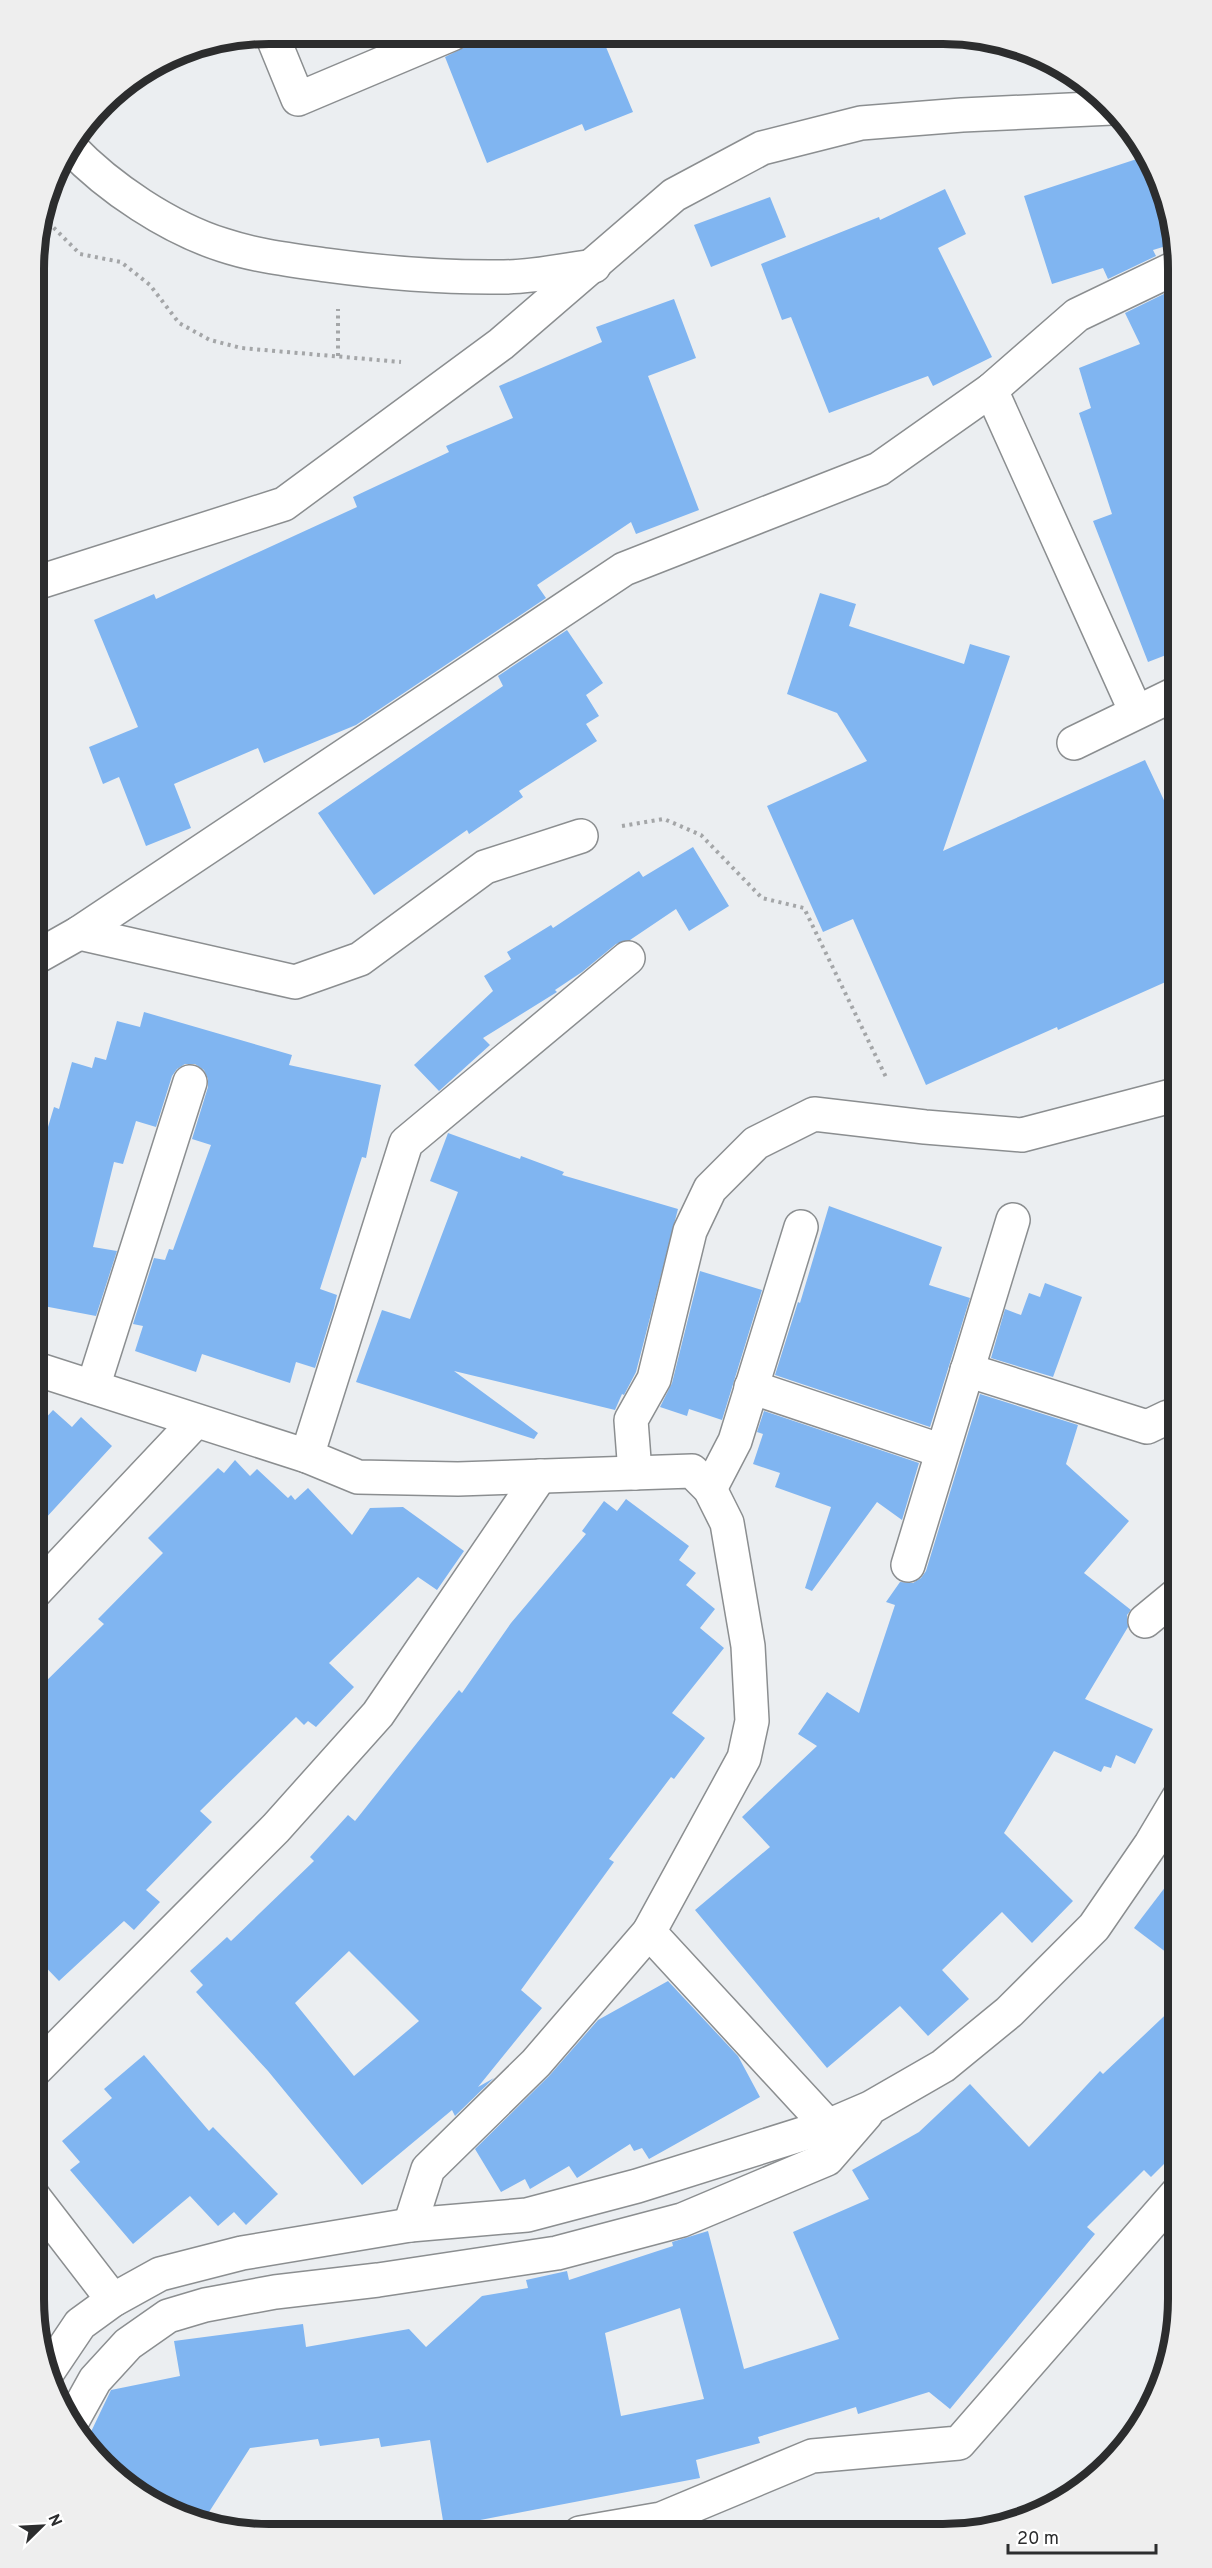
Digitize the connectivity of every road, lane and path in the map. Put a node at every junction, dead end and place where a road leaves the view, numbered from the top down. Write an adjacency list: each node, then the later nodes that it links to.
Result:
1 (276, 44): 2 (street)
2 (428, 44)
3 (1102, 108): 6 (street)
4 (76, 153): 6 (street)
5 (48, 222): 8 (path)
6 (594, 266): 10 (street)
7 (1168, 271): 9 (street)
8 (406, 363)
9 (991, 390): 12 (street); 15 (street)
10 (44, 580)
11 (1168, 697): 12 (street)
12 (1136, 712): 13 (street)
13 (1074, 743)
14 (581, 836): 15 (street); 19 (path)
15 (79, 933): 16 (street)
16 (44, 953)
17 (628, 958): 30 (street)
18 (190, 1082): 25 (street)
19 (876, 1082)
20 (1168, 1097): 31 (street)
21 (1013, 1220): 23 (street)
22 (801, 1227): 26 (street)
23 (967, 1370): 27 (street); 29 (street)
24 (44, 1371): 25 (street)
25 (93, 1387): 28 (street)
26 (751, 1387): 29 (street); 33 (street)
27 (1168, 1417)
28 (196, 1421): 30 (street); 35 (street)
29 (942, 1451): 34 (street)
30 (307, 1456): 32 (street)
31 (635, 1473): 32 (street); 33 (street)
32 (540, 1476): 40 (street)
33 (710, 1489): 39 (street)
34 (908, 1565)
35 (44, 1582)
36 (1168, 1602): 37 (street)
37 (1145, 1621)
38 (1168, 1815): 41 (street)
39 (649, 1932): 42 (street); 45 (street)
40 (44, 2061)
41 (870, 2108): 42 (street); 48 (street)
42 (828, 2126): 45 (street)
43 (1168, 2204): 49 (street)
44 (44, 2210): 46 (street)
45 (410, 2225): 46 (street)
46 (113, 2300): 47 (street)
47 (53, 2364)
48 (76, 2415)
49 (665, 2524)

